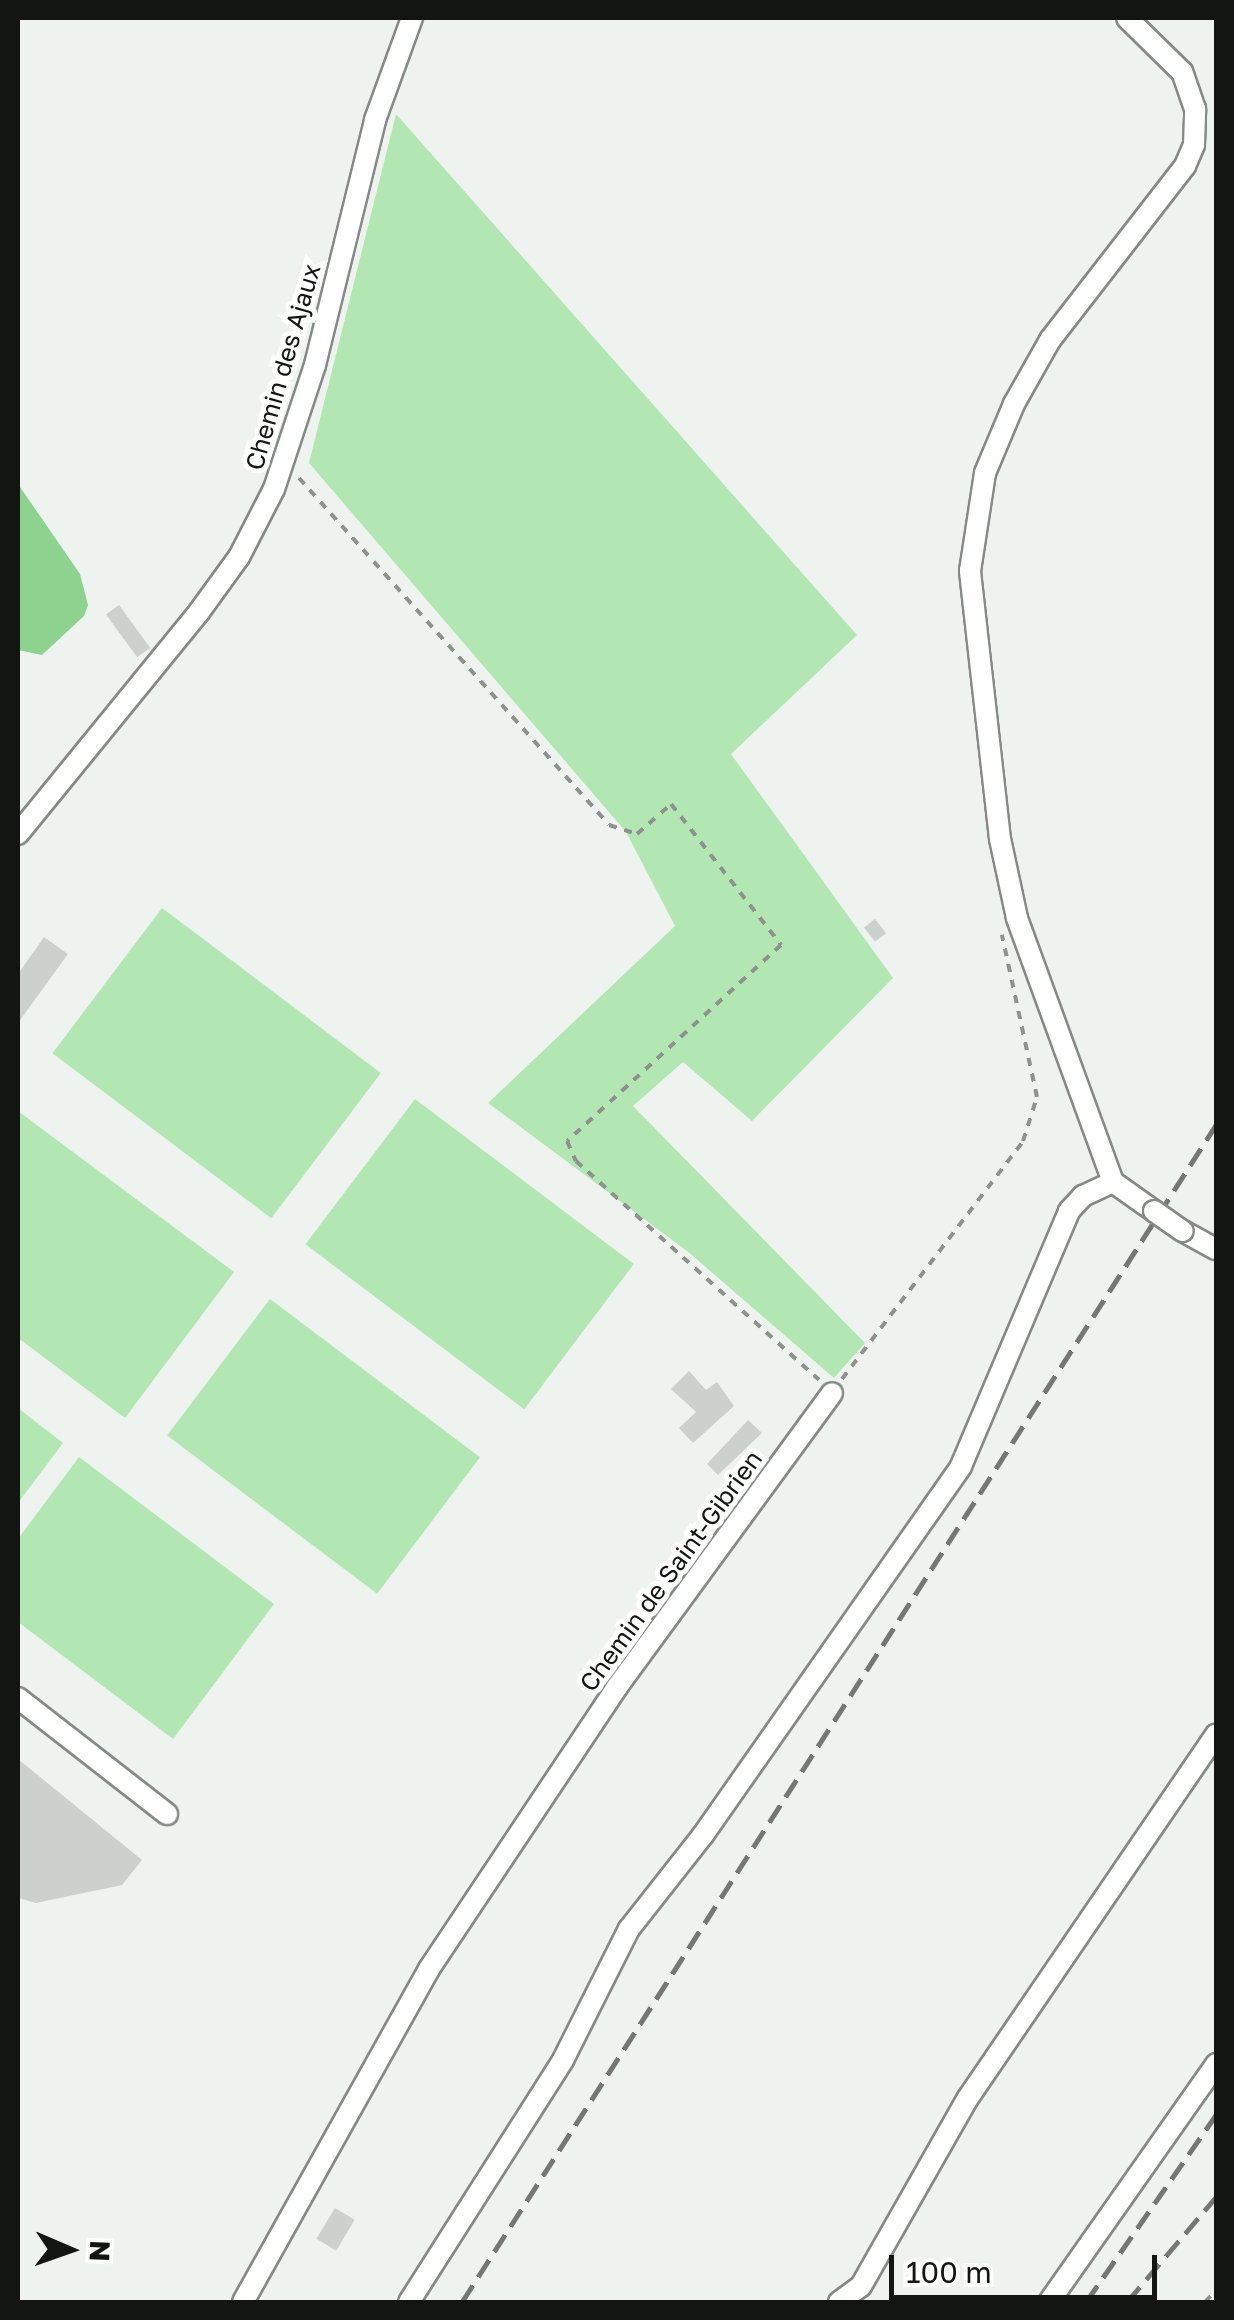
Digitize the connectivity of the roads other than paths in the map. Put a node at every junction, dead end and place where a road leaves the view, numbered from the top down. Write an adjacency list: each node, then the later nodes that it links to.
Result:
1 (412, 18): 3 (street, Chemin des Ajaux)
2 (1126, 18): 4 (street)
3 (18, 834)
4 (1112, 1182): 5 (street, bridge); 12 (street)
5 (1216, 1250)
6 (832, 1392): 11 (street, Chemin de Saint-Gibrien)
7 (18, 1698): 9 (street)
8 (1216, 1735): 13 (street)
9 (167, 1814)
10 (1216, 2064): 14 (street)
11 (243, 2302)
12 (409, 2302)
13 (839, 2302)
14 (1049, 2302)

